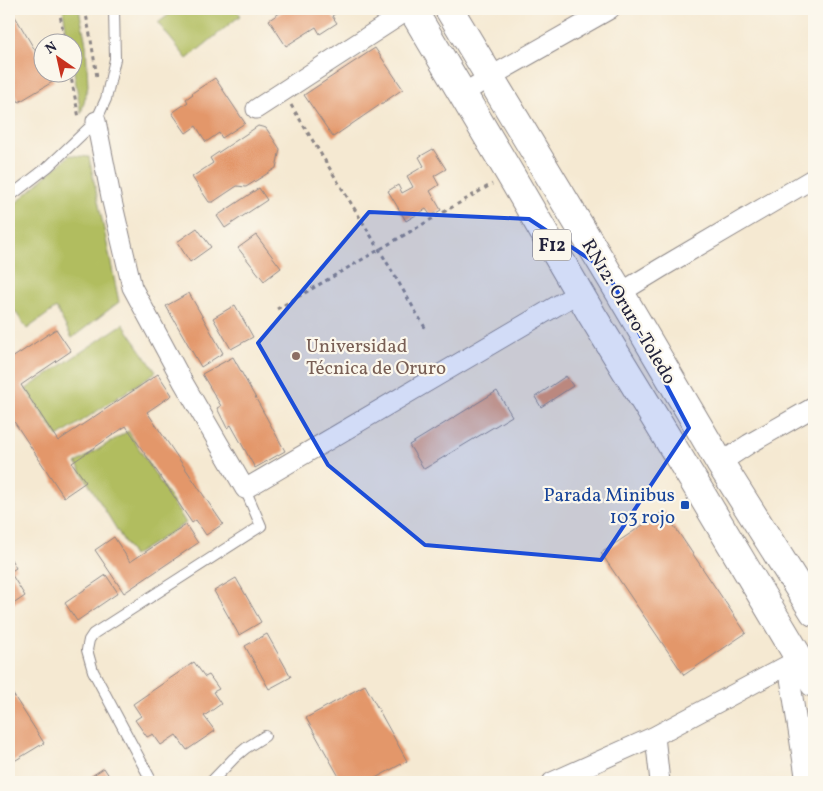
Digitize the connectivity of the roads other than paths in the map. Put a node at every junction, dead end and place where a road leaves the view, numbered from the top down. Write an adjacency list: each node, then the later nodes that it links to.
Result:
1 (114, 9): 8 (lane)
2 (410, 9): 6 (highway, RN12: Oruro-Toledo / F12); 7 (street)
3 (449, 9): 5 (highway, RN12: Oruro-Toledo / F12)
4 (610, 9): 5 (street)
5 (490, 76): 6 (street); 12 (highway, RN12: Oruro-Toledo / F12)
6 (462, 94): 11 (highway, RN12: Oruro-Toledo / F12)
7 (256, 109)
8 (90, 118): 10 (lane); 15 (street)
9 (814, 178): 12 (street)
10 (9, 197)
11 (580, 292): 15 (street); 17 (highway, RN12: Oruro-Toledo / F12)
12 (620, 293): 14 (highway, RN12: Oruro-Toledo / F12)
13 (814, 407): 14 (street)
14 (720, 463): 16 (highway, RN12: Oruro-Toledo / F12)
15 (244, 488): 21 (lane)
16 (814, 612)
17 (792, 660): 18 (highway, F12); 20 (street); 25 (street)
18 (814, 683)
19 (265, 736): 22 (lane)
20 (655, 736): 23 (street); 24 (street)
21 (152, 782)
22 (211, 782)
23 (552, 782)
24 (660, 782)
25 (806, 782)

